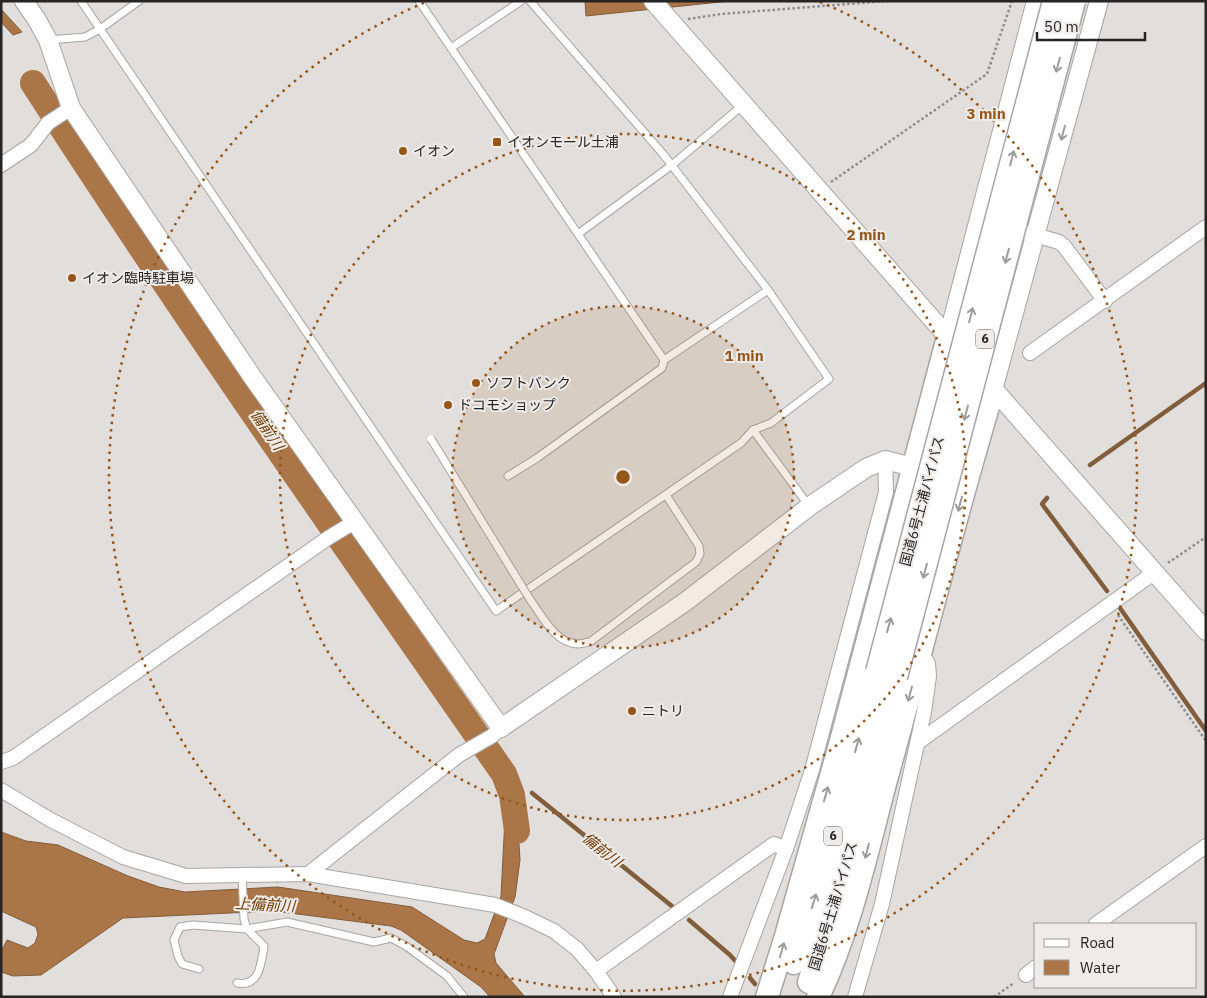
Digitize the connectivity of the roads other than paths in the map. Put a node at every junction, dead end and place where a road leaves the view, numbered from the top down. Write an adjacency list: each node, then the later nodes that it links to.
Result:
1 (24, 1): 13 (street)
2 (81, 1): 12 (lane)
3 (139, 1): 12 (lane)
4 (419, 1): 14 (lane)
5 (521, 1): 14 (lane)
6 (530, 1): 18 (lane)
7 (653, 1): 15 (street)
8 (1036, 1): 19 (street)
9 (1054, 1): 41 (highway, 国道6号土浦バイパス / 6, one-way to 9, bridge)
10 (1074, 1): 41 (highway, 国道6号土浦バイパス / 6, one-way to 41, bridge)
11 (1099, 1): 22 (street, one-way to 22)
12 (100, 29): 13 (lane); 35 (lane)
13 (48, 40): 16 (street)
14 (451, 48): 21 (lane)
15 (744, 104): 18 (lane); 25 (street)
16 (66, 111): 17 (street); 37 (street)
17 (1, 165)
18 (672, 165): 21 (lane); 23 (lane)
19 (979, 219): 22 (street); 25 (street)
20 (1206, 227): 24 (street)
21 (578, 234): 27 (lane)
22 (1035, 235): 24 (street); 28 (street)
23 (768, 290): 27 (lane); 29 (lane)
24 (1104, 300): 26 (street)
25 (948, 336): 28 (street); 32 (highway)
26 (1030, 353)
27 (664, 360): 34 (lane)
28 (993, 390): 33 (highway); 38 (street)
29 (753, 430): 35 (lane); 36 (lane)
30 (431, 439): 35 (lane, bridge)
31 (885, 460): 32 (street); 36 (street); 47 (street)
32 (913, 466): 33 (street); 58 (highway, one-way to 32)
33 (970, 466): 40 (highway, one-way to 40)
34 (508, 476)
35 (666, 495)
36 (810, 506): 42 (street)
37 (350, 525): 42 (street); 44 (street)
38 (1155, 572): 39 (street); 43 (street)
39 (1206, 631)
40 (921, 653): 43 (street); 61 (highway, one-way to 61)
41 (887, 675): 59 (highway, 国道6号土浦バイパス / 6, one-way to 41); 60 (highway, 国道6号土浦バイパス / 6)
42 (496, 732): 48 (street)
43 (917, 743): 62 (street)
44 (1, 762)
45 (1, 790): 49 (street)
46 (1206, 846): 50 (street)
47 (786, 849): 53 (street); 57 (street)
48 (308, 874): 49 (street); 53 (street)
49 (243, 880): 51 (lane)
50 (1097, 923)
51 (247, 929): 52 (lane); 54 (lane); 55 (lane)
52 (199, 969)
53 (596, 971): 56 (street)
54 (236, 983)
55 (464, 997)
56 (614, 997)
57 (730, 997)
58 (767, 997)
59 (780, 997)
60 (803, 997)
61 (818, 997)
62 (856, 997)

